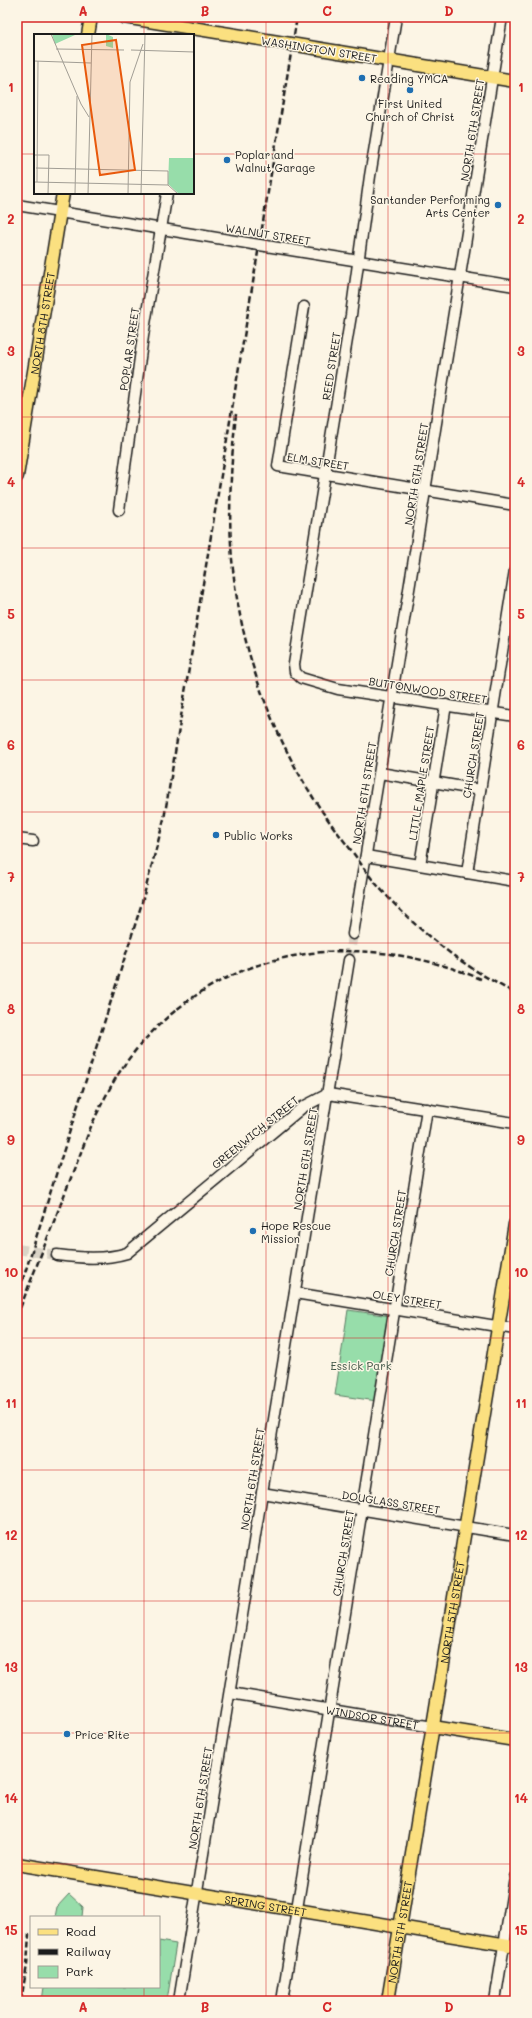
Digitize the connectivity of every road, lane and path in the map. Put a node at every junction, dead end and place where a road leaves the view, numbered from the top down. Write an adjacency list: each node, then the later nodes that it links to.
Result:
1 (91, 17): 6 (main road)
2 (124, 17): 5 (main road, WASHINGTON STREET)
3 (396, 17): 7 (street, REED STREET)
4 (502, 17): 8 (street, NORTH 6TH STREET)
5 (193, 32): 7 (main road, WASHINGTON STREET, bridge)
6 (88, 34)
7 (389, 60): 8 (main road, WASHINGTON STREET); 15 (street, REED STREET)
8 (493, 77): 9 (main road, WASHINGTON STREET); 16 (street, NORTH 6TH STREET)
9 (515, 81)
10 (63, 194): 13 (main road, NORTH 8TH STREET)
11 (167, 194): 14 (street, POPLAR STREET)
12 (17, 205): 13 (street, WALNUT STREET)
13 (60, 212): 14 (street, WALNUT STREET); 19 (main road, NORTH 8TH STREET)
14 (160, 228): 15 (street, WALNUT STREET, bridge); 24 (street, POPLAR STREET)
15 (359, 261): 16 (street, WALNUT STREET); 20 (street, REED STREET)
16 (460, 277): 17 (street, WALNUT STREET); 22 (street, NORTH 6TH STREET)
17 (515, 286)
18 (304, 306): 20 (street, ELM STREET)
19 (22, 414): 21 (main road, NORTH 8TH STREET)
20 (326, 474): 22 (street, ELM STREET); 26 (street, REED STREET)
21 (17, 476)
22 (426, 490): 23 (street, ELM STREET); 27 (street, NORTH 6TH STREET)
23 (515, 505)
24 (119, 510)
25 (515, 570): 29 (street, CHURCH STREET)
26 (338, 689): 27 (street, BUTTONWOOD STREET)
27 (392, 696): 28 (street, BUTTONWOOD STREET); 31 (street, NORTH 6TH STREET)
28 (446, 705): 29 (street, BUTTONWOOD STREET); 32 (street, LITTLE MAPLE STREET)
29 (492, 712): 30 (street, BUTTONWOOD STREET); 33 (street, CHURCH STREET)
30 (515, 716)
31 (380, 773): 32 (street); 36 (street, NORTH 6TH STREET)
32 (434, 782): 33 (street); 37 (street, LITTLE MAPLE STREET)
33 (480, 790): 38 (street, CHURCH STREET)
34 (17, 838): 35 (street)
35 (33, 841)
36 (366, 856): 37 (street); 40 (street, NORTH 6TH STREET)
37 (420, 865): 38 (street)
38 (467, 873): 39 (street)
39 (515, 881)
40 (353, 934)
41 (349, 960): 42 (street, NORTH 6TH STREET)
42 (328, 1094): 43 (street); 46 (street, GREENWICH STREET); 47 (street, NORTH 6TH STREET)
43 (427, 1109): 44 (street); 48 (street, CHURCH STREET)
44 (515, 1123)
45 (515, 1224): 49 (main road, NORTH 5TH STREET)
46 (57, 1255)
47 (295, 1292): 48 (street, OLEY STREET); 51 (street, NORTH 6TH STREET)
48 (395, 1309): 49 (street, OLEY STREET); 52 (street, CHURCH STREET)
49 (499, 1326): 50 (street, OLEY STREET); 53 (main road, NORTH 5TH STREET)
50 (515, 1329)
51 (262, 1493): 52 (street, DOUGLASS STREET); 55 (street, NORTH 6TH STREET)
52 (362, 1509): 53 (street, DOUGLASS STREET); 56 (street, CHURCH STREET)
53 (466, 1527): 54 (street, DOUGLASS STREET); 57 (main road, NORTH 5TH STREET)
54 (515, 1535)
55 (230, 1693): 56 (street, WINDSOR STREET); 61 (street, NORTH 6TH STREET)
56 (330, 1710): 57 (street, WINDSOR STREET); 62 (street, CHURCH STREET)
57 (433, 1727): 58 (main road, WINDSOR STREET); 63 (main road, NORTH 5TH STREET)
58 (515, 1740)
59 (17, 1864): 61 (main road, SPRING STREET)
60 (515, 1877): 64 (street)
61 (196, 1893): 62 (main road, SPRING STREET); 65 (street, NORTH 6TH STREET)
62 (297, 1910): 63 (main road, SPRING STREET); 66 (street, CHURCH STREET)
63 (400, 1927): 64 (main road, SPRING STREET); 67 (main road, NORTH 5TH STREET)
64 (509, 1945): 68 (street)
65 (179, 2001)
66 (282, 2001)
67 (388, 2001)
68 (495, 2001)

